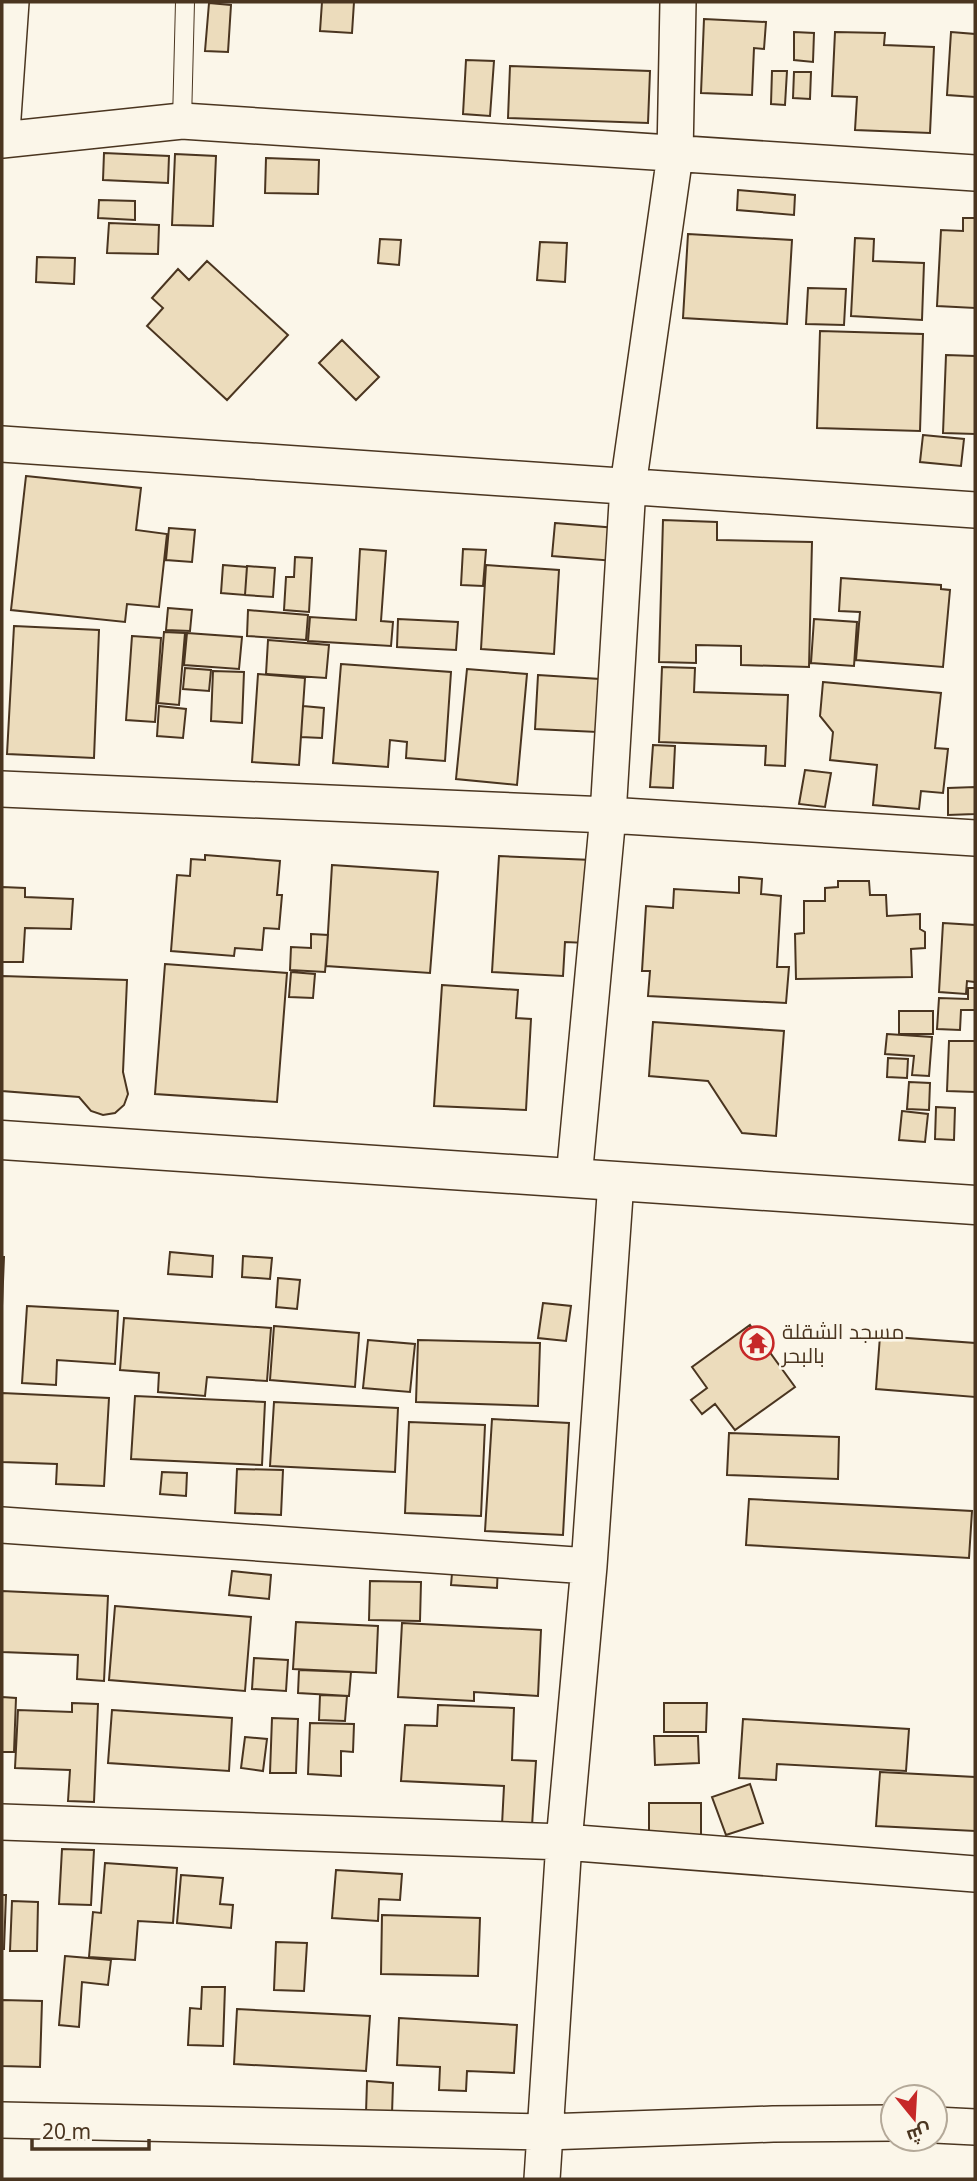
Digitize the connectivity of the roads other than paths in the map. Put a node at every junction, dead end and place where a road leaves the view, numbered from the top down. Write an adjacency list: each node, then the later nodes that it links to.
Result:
1 (11, 2): 5 (street)
2 (185, 2): 4 (lane)
3 (678, 2): 7 (street)
4 (182, 121): 6 (street); 7 (street)
5 (2, 132)
6 (2, 140)
7 (675, 155): 8 (street); 10 (street)
8 (975, 173)
9 (2, 444): 10 (street)
10 (628, 486): 11 (street); 13 (street)
11 (975, 510)
12 (2, 789): 13 (street)
13 (608, 815): 14 (street); 16 (street)
14 (975, 838)
15 (2, 1140): 16 (street)
16 (573, 1178): 17 (street)
17 (616, 1181): 18 (street); 20 (street)
18 (975, 1205)
19 (2, 1525): 20 (street)
20 (589, 1566): 22 (street)
21 (2, 1822): 22 (street)
22 (564, 1842): 23 (street); 28 (street)
23 (975, 1874)
24 (2, 2120): 28 (street)
25 (879, 2123): 28 (street)
26 (949, 2126): 27 (street)
27 (975, 2127)
28 (546, 2132): 29 (street)
29 (542, 2179)

